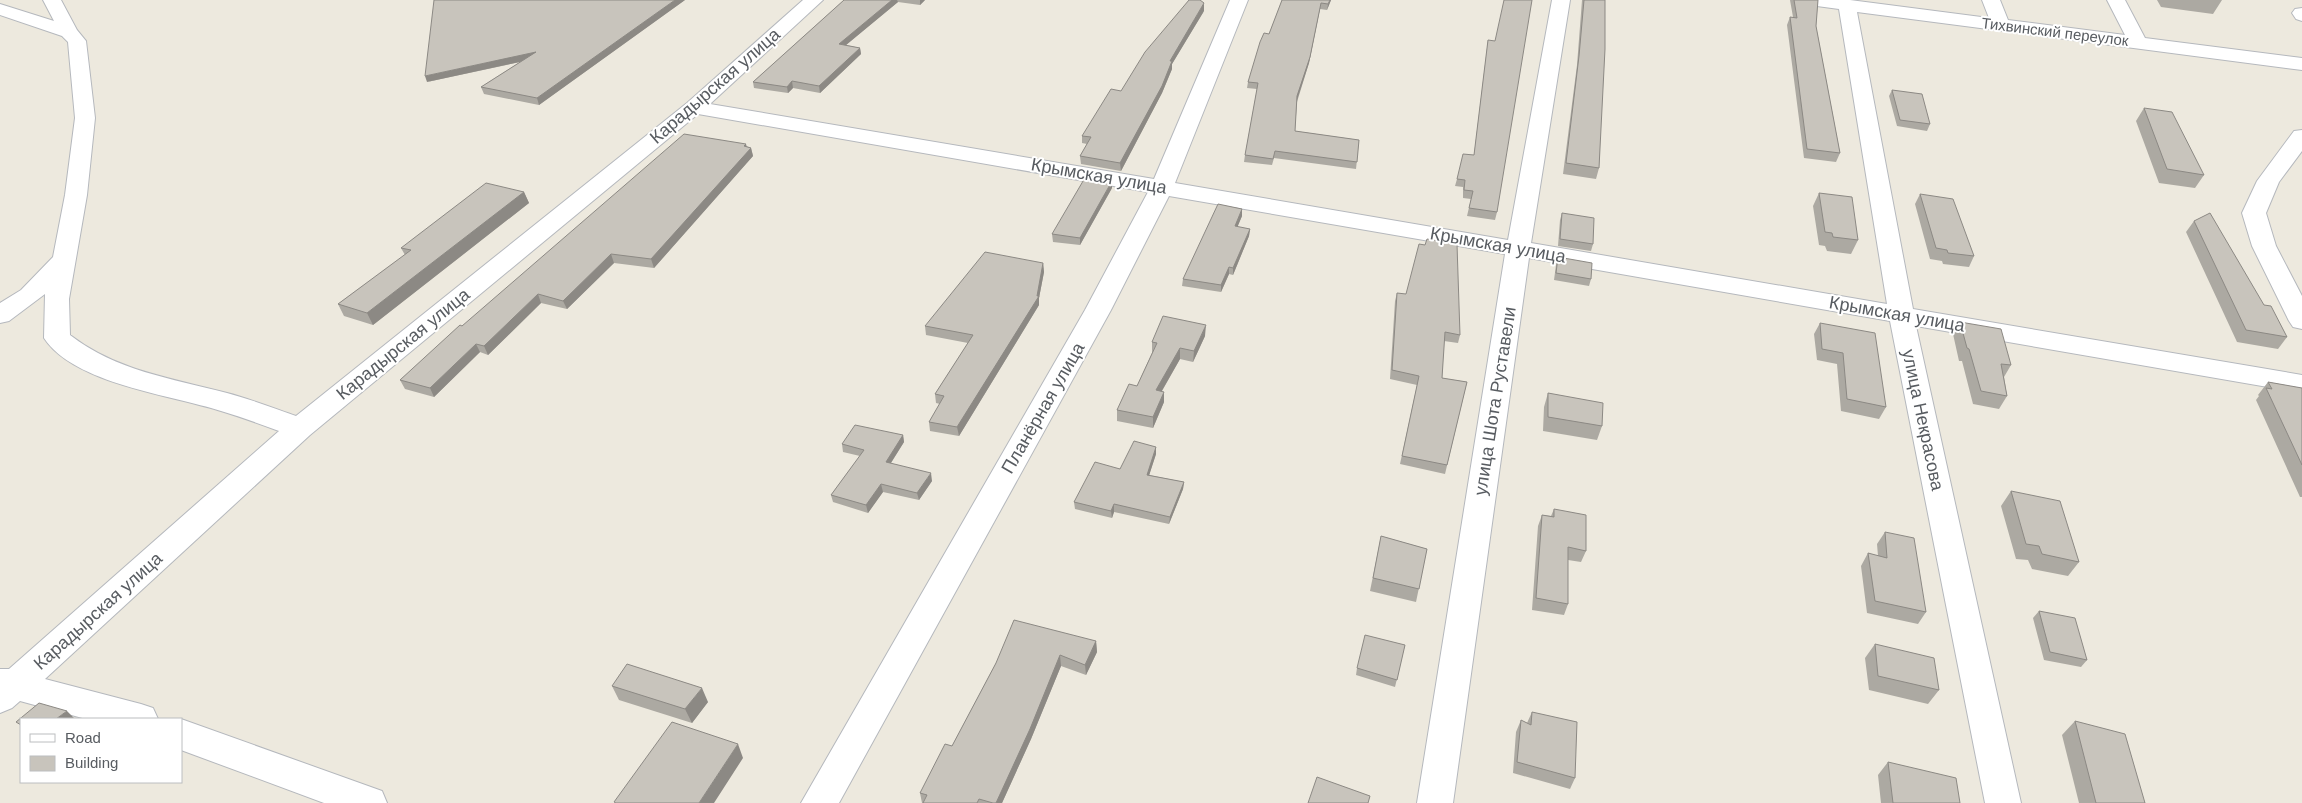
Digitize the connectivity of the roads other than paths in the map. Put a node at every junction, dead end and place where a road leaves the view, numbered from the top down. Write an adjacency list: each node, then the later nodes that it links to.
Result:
1 (52, 0): 11 (street)
2 (814, 0): 14 (street, Карадырская улица)
3 (1239, 0): 16 (street, Планёрная улица)
4 (1561, 0): 17 (street, улица Шота Руставели)
5 (1808, 0): 8 (street, Тихвинский переулок)
6 (1991, 0): 10 (street)
7 (2116, 0): 12 (street)
8 (1847, 5): 10 (street, Тихвинский переулок); 19 (street, улица Некрасова)
9 (0, 8): 11 (street)
10 (2001, 26): 12 (street, Тихвинский переулок)
11 (69, 32): 18 (street)
12 (2138, 43): 13 (street, Тихвинский переулок)
13 (2302, 64)
14 (694, 106): 16 (street, Крымская улица); 23 (street, Карадырская улица)
15 (2302, 136): 21 (street)
16 (1162, 187): 17 (street, Крымская улица); 28 (street, Планёрная улица)
17 (1518, 248): 19 (street, Крымская улица); 29 (street, улица Шота Руставели)
18 (65, 259): 20 (street); 23 (street)
19 (1901, 314): 22 (street, Крымская улица); 30 (street, улица Некрасова)
20 (0, 315)
21 (2302, 321)
22 (2302, 384)
23 (300, 428): 24 (street, Карадырская улица)
24 (5, 688): 25 (street)
25 (137, 718)
26 (182, 734): 27 (street)
27 (369, 803)
28 (819, 803)
29 (1435, 803)
30 (2003, 803)

